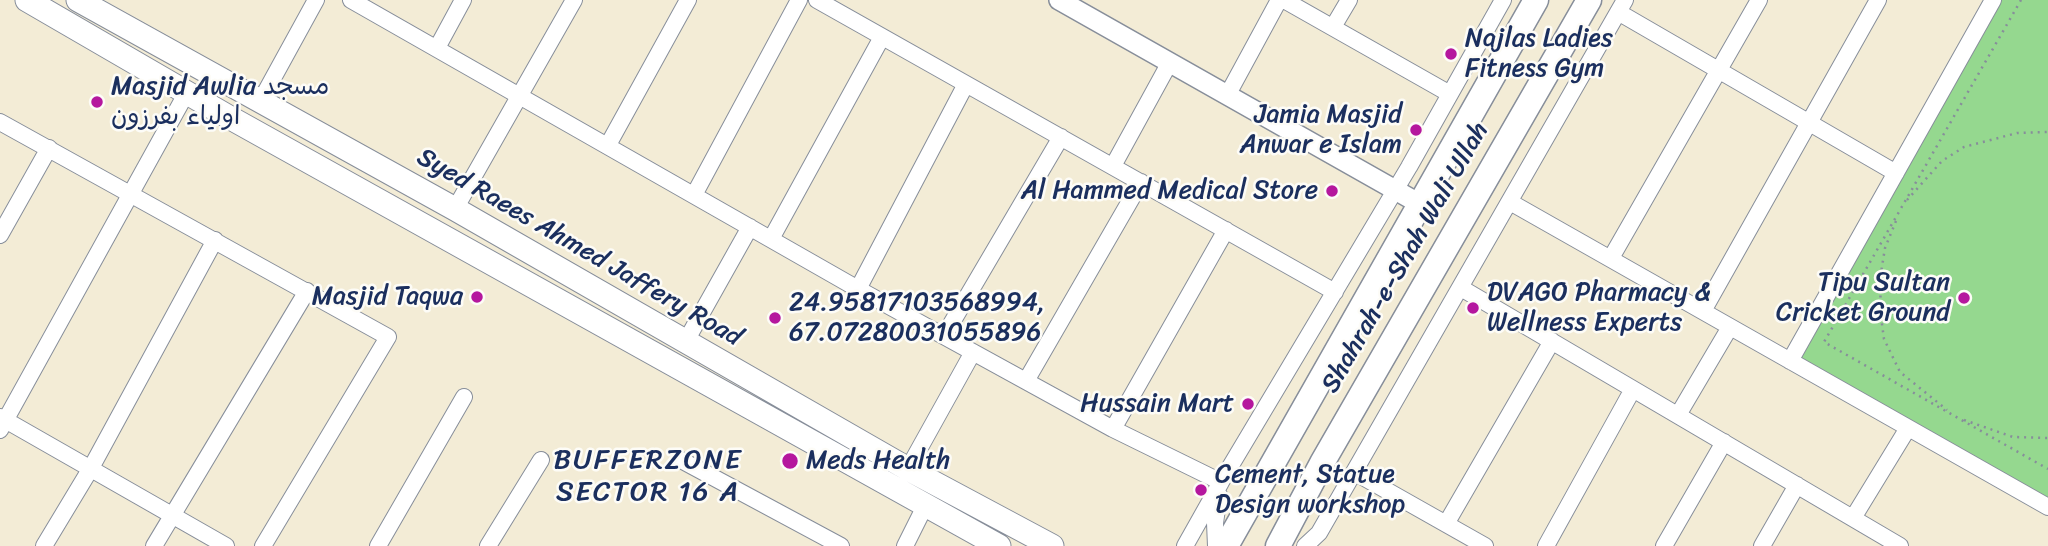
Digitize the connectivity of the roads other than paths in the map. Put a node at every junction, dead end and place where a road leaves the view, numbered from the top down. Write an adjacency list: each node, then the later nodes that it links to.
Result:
1 (27, 0): 33 (main road, Syed Raees Ahmed Jaffery Road)
2 (78, 0): 27 (main road, Syed Raees Ahmed Jaffery Road)
3 (316, 0): 34 (street)
4 (463, 0): 22 (street)
5 (574, 0): 32 (street)
6 (688, 0): 39 (street)
7 (799, 0): 46 (street)
8 (817, 0): 21 (street)
9 (1059, 0): 24 (street)
10 (1282, 0): 20 (street); 30 (street)
11 (1349, 0): 20 (street)
12 (1503, 0): 23 (street)
13 (1536, 0): 25 (main road, Shahrah-e-Shah Wali Ullah)
14 (1588, 0): 101 (main road, Shahrah-e-Shah Wali Ullah)
15 (1759, 0): 26 (street)
16 (1878, 0): 37 (street)
17 (1993, 0): 42 (street)
18 (355, 1): 22 (street)
19 (1622, 6): 26 (street); 47 (street)
20 (1333, 27): 31 (street)
21 (882, 37): 28 (street); 53 (street)
22 (437, 48): 32 (street)
23 (1472, 55): 25 (street); 31 (street)
24 (1170, 62): 30 (street); 41 (street)
25 (1496, 69): 48 (main road, Shahrah-e-Shah Wali Ullah)
26 (1719, 70): 37 (street); 55 (street)
27 (216, 78): 29 (main road, Syed Raees Ahmed Jaffery Road); 33 (main road)
28 (966, 84): 38 (street); 57 (street)
29 (238, 90): 34 (main road, Syed Raees Ahmed Jaffery Road); 35 (main road)
30 (1228, 94): 44 (street)
31 (1450, 94): 44 (street)
32 (521, 95): 39 (street); 49 (street)
33 (194, 96): 35 (main road, Syed Raees Ahmed Jaffery Road); 45 (street)
34 (260, 102): 49 (main road, Syed Raees Ahmed Jaffery Road)
35 (228, 116): 82 (main road, Syed Raees Ahmed Jaffery Road)
36 (0, 122): 40 (street)
37 (1809, 122): 42 (street); 60 (street)
38 (1061, 137): 41 (street); 62 (street)
39 (608, 145): 46 (street)
40 (49, 148): 45 (street); 52 (street)
41 (1113, 166): 43 (street)
42 (1896, 173): 66 (street)
43 (1141, 182): 51 (street); 67 (street)
44 (1396, 188): 48 (street); 59 (street)
45 (131, 193): 54 (street); 71 (street)
46 (694, 195): 50 (street)
47 (1510, 202): 55 (street); 56 (street)
48 (1420, 204): 100 (main road, Shahrah-e-Shah Wali Ullah)
49 (455, 209): 63 (main road, Syed Raees Ahmed Jaffery Road)
50 (750, 227): 53 (street); 63 (street)
51 (1226, 230): 59 (street); 73 (street)
52 (0, 234)
53 (771, 239): 57 (street)
54 (215, 240): 58 (street); 77 (street)
55 (1611, 258): 60 (street)
56 (1461, 288): 64 (street); 79 (street)
57 (858, 289): 62 (street)
58 (307, 291): 84 (street); 91 (street)
59 (1335, 292): 80 (street)
60 (1703, 311): 61 (street)
61 (1730, 327): 66 (street); 70 (street)
62 (944, 336): 65 (street)
63 (686, 341): 78 (main road, Syed Raees Ahmed Jaffery Road)
64 (1552, 341): 68 (street); 86 (street)
65 (973, 352): 67 (street); 78 (street)
66 (1790, 361): 72 (street)
67 (1026, 381): 73 (street)
68 (1633, 389): 70 (street); 104 (street)
69 (464, 397): 92 (street)
70 (1678, 415): 74 (street)
71 (2, 423): 77 (street)
72 (1908, 428): 83 (street); 85 (street)
73 (1113, 429): 80 (street)
74 (1724, 442): 81 (street); 105 (street)
75 (541, 460): 93 (street)
76 (681, 460): 94 (street)
77 (90, 468): 84 (street); 88 (street)
78 (908, 468): 97 (main road, Syed Raees Ahmed Jaffery Road)
79 (1354, 472): 86 (street); 102 (street)
80 (1221, 482): 98 (street); 99 (street)
81 (1797, 485): 85 (street); 106 (street)
82 (926, 504): 95 (street); 96 (main road, Syed Raees Ahmed Jaffery Road)
83 (2048, 507)
84 (172, 515): 89 (street); 90 (street)
85 (1853, 518): 87 (street)
86 (1446, 524): 103 (street)
87 (1879, 541): 107 (street)
88 (44, 546)
89 (153, 546)
90 (226, 546)
91 (263, 546)
92 (378, 546)
93 (488, 546)
94 (841, 546)
95 (905, 546)
96 (999, 546)
97 (1052, 546)
98 (1185, 546)
99 (1216, 546)
100 (1226, 546)
101 (1278, 546)
102 (1305, 546)
103 (1485, 546)
104 (1546, 546)
105 (1664, 546)
106 (1762, 546)
107 (1900, 546)

